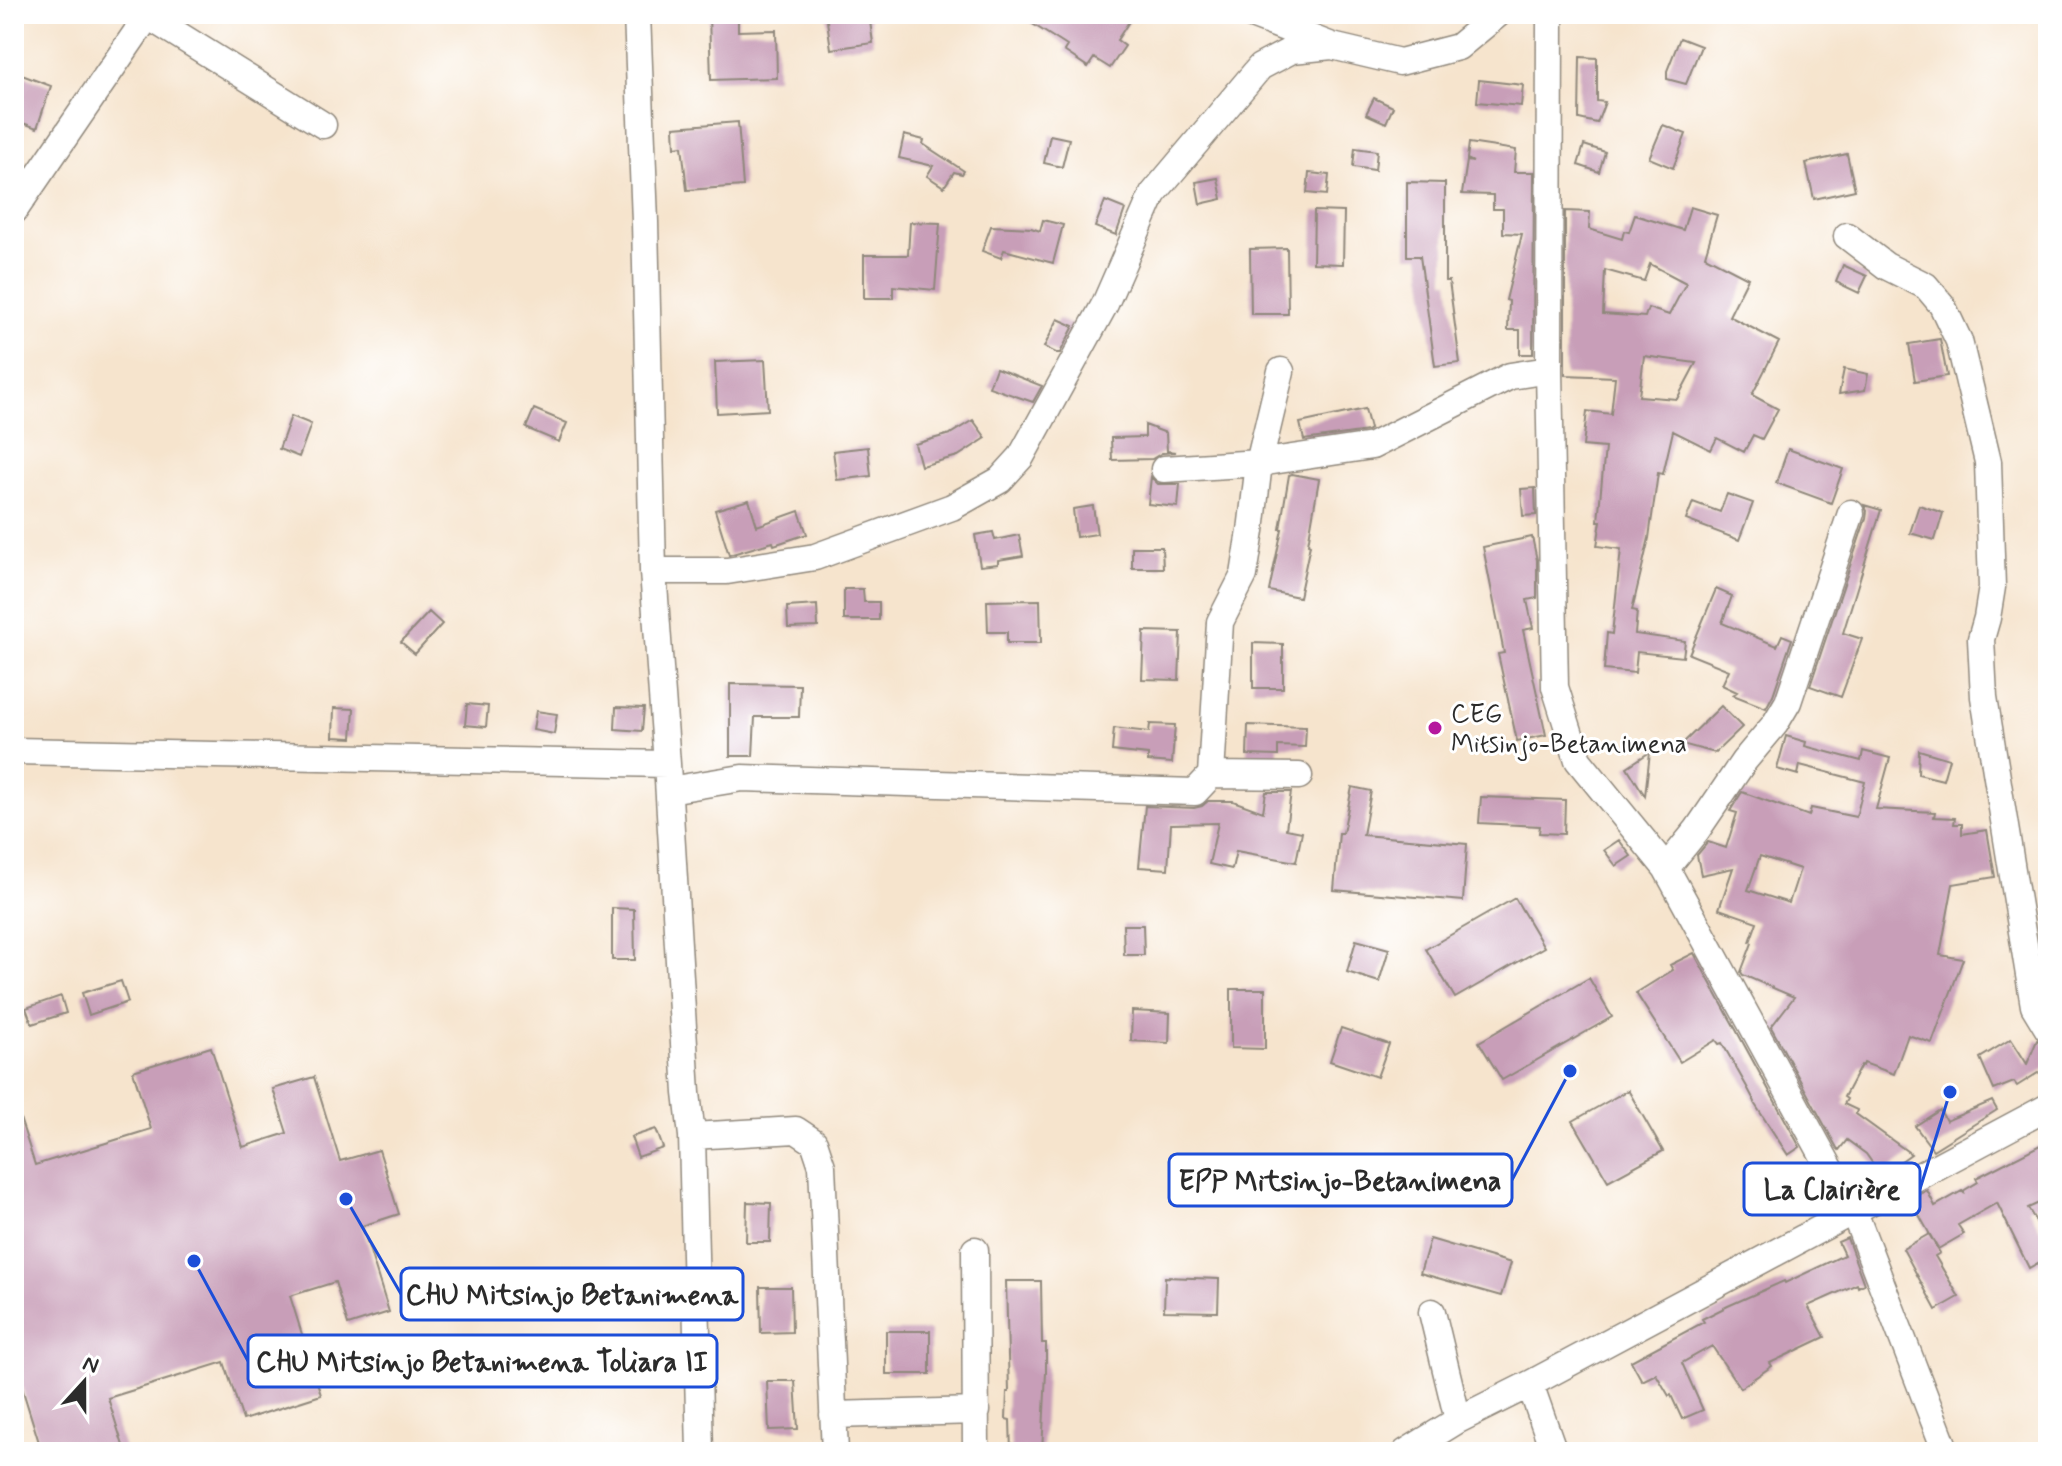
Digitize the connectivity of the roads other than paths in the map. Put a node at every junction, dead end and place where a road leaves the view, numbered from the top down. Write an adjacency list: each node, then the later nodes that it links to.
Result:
1 (637, 14): 16 (street)
2 (1249, 14): 6 (street)
3 (1498, 14): 6 (street)
4 (1550, 14): 11 (street)
5 (149, 15): 7 (street); 8 (street)
6 (1332, 46): 16 (street)
7 (323, 125)
8 (27, 172): 9 (street)
9 (14, 211)
10 (1847, 236): 22 (street)
11 (1549, 370): 13 (street); 21 (street)
12 (1281, 371): 13 (street)
13 (1259, 463): 14 (street); 18 (street)
14 (1164, 469)
15 (1851, 513): 21 (street)
16 (653, 571): 20 (street)
17 (14, 751): 20 (street)
18 (1211, 775): 19 (street); 20 (street)
19 (1299, 776)
20 (668, 777): 24 (street)
21 (1666, 868): 25 (street)
22 (2048, 1029)
23 (2048, 1107): 25 (street)
24 (692, 1136): 30 (street); 32 (street)
25 (1854, 1212): 28 (street); 37 (street)
26 (975, 1250): 29 (street)
27 (1432, 1312): 31 (street)
28 (1530, 1384): 31 (street); 36 (street)
29 (977, 1411): 30 (street); 34 (street)
30 (833, 1415): 33 (street)
31 (1458, 1420): 35 (street)
32 (700, 1452)
33 (835, 1452)
34 (976, 1452)
35 (1406, 1452)
36 (1554, 1452)
37 (1946, 1452)

